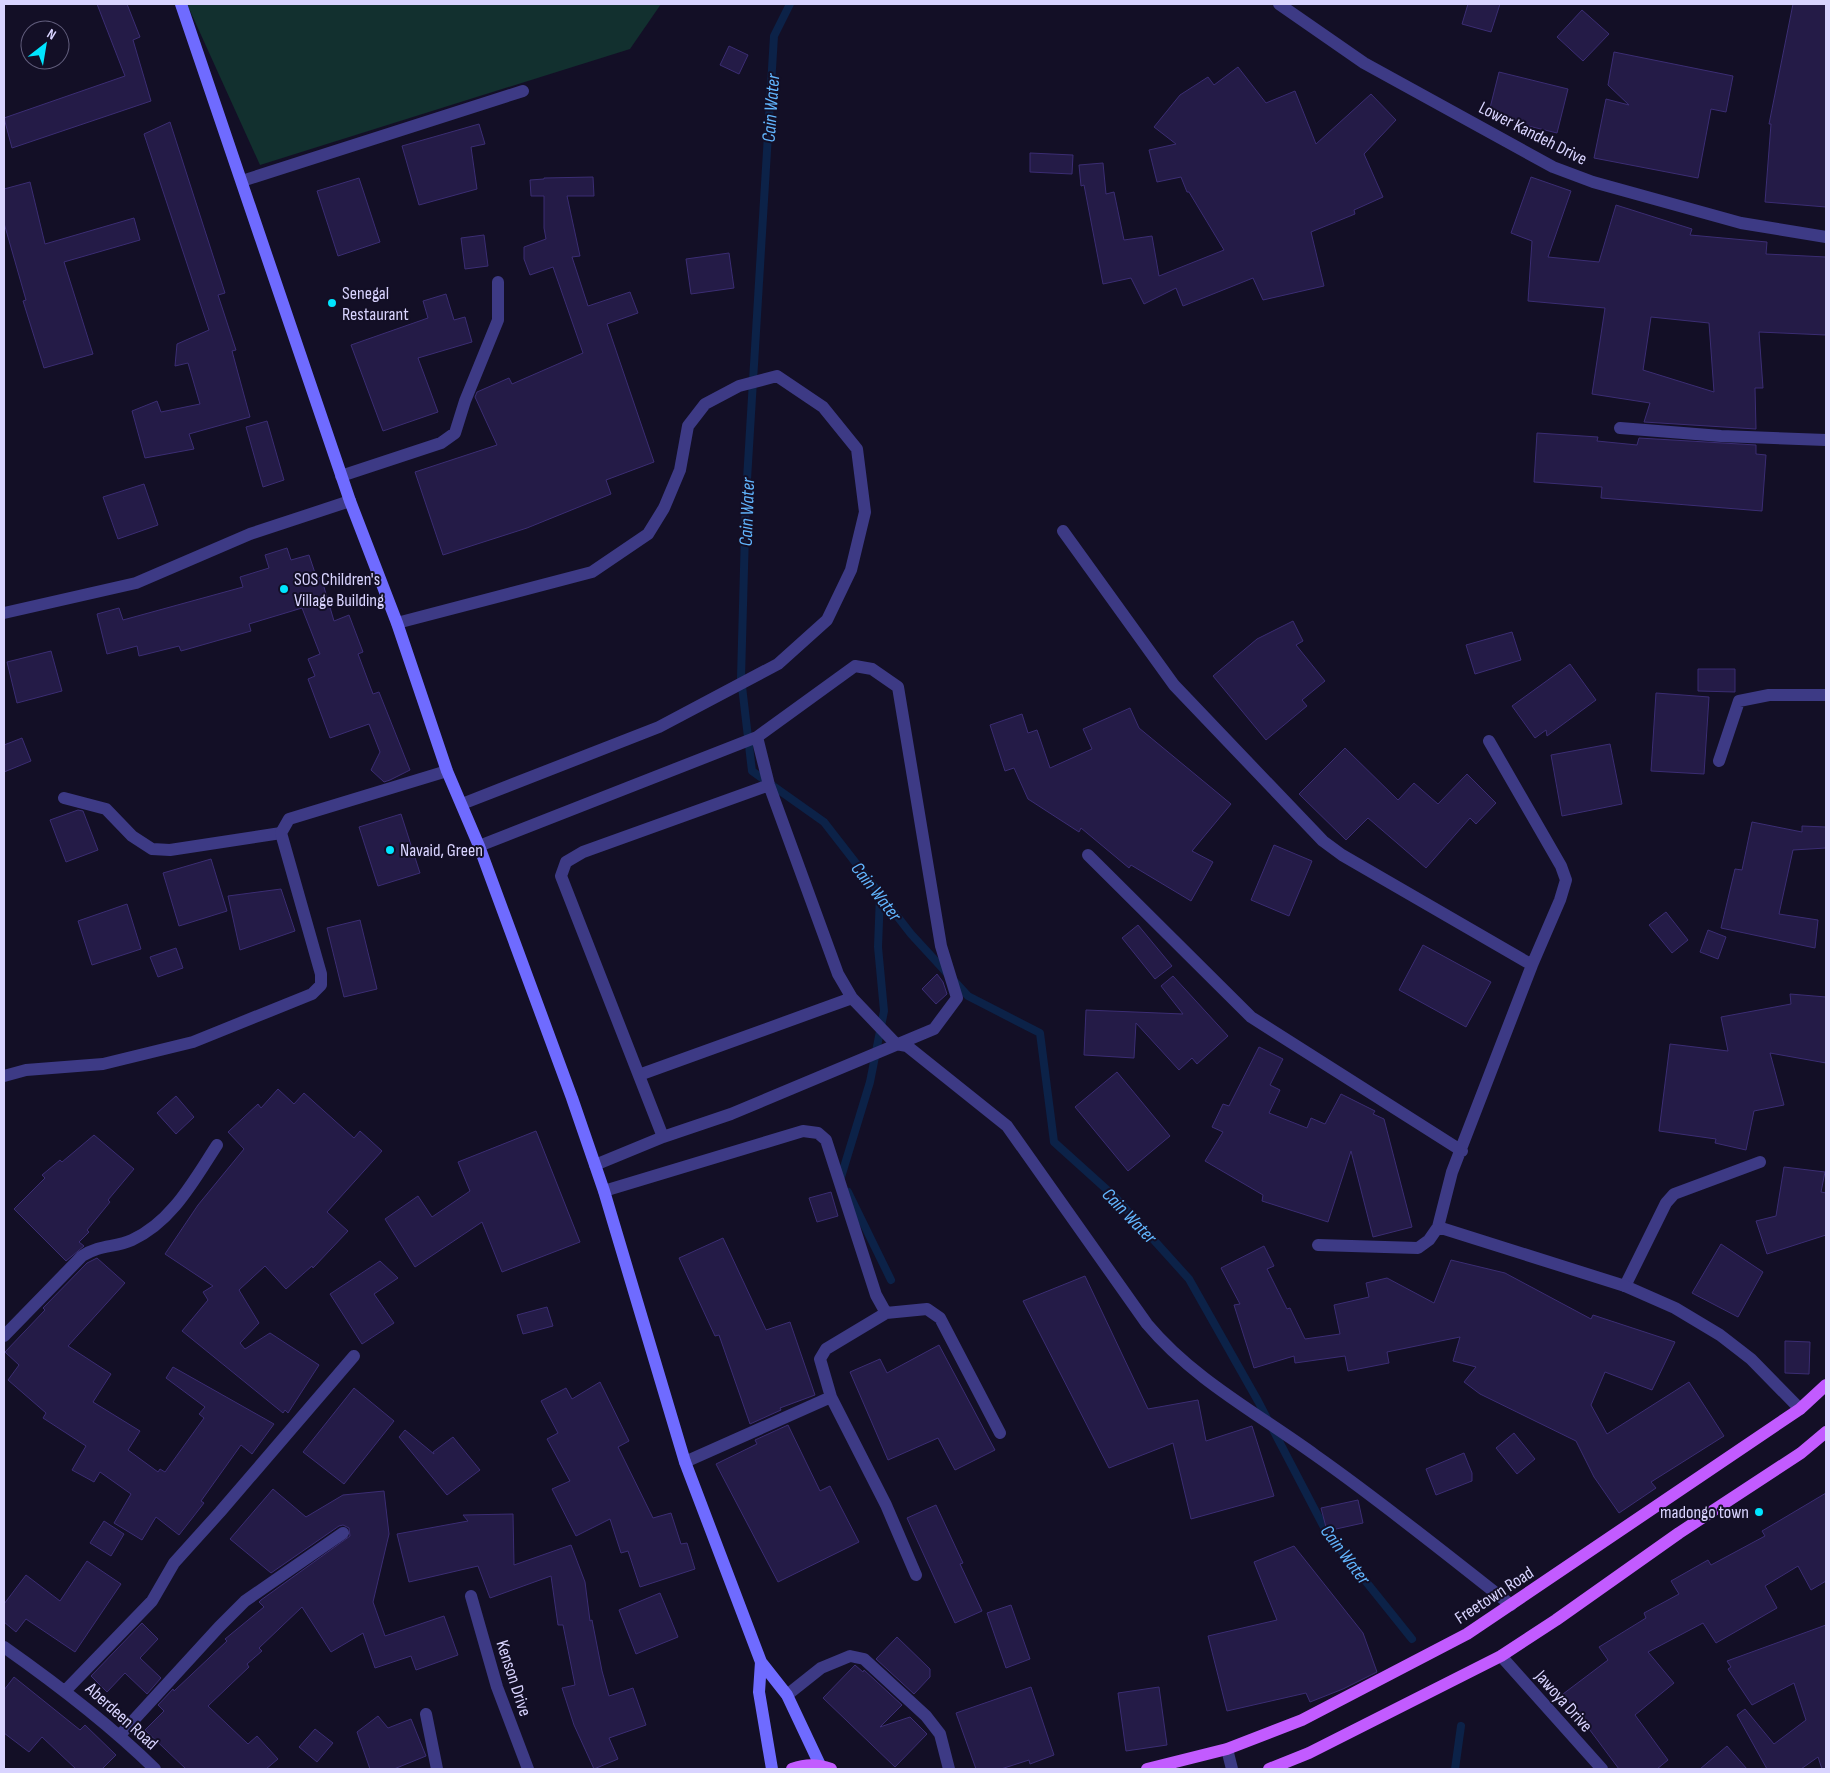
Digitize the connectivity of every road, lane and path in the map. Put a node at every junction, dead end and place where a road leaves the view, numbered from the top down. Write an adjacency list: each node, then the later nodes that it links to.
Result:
1 (182, 4): 4 (main road)
2 (1279, 4): 5 (street, Lower Kandeh Drive)
3 (522, 91): 4 (street)
4 (242, 181): 9 (main road)
5 (1826, 237)
6 (498, 282): 9 (street)
7 (1620, 428): 8 (street)
8 (1826, 440)
9 (341, 476): 10 (main road)
10 (350, 501): 12 (street); 13 (main road)
11 (1063, 531): 25 (street)
12 (4, 613)
13 (397, 623): 18 (main road); 21 (street)
14 (1826, 695): 17 (street)
15 (757, 737): 19 (street); 23 (street); 27 (street)
16 (1489, 741): 25 (street)
17 (1719, 761)
18 (447, 771): 21 (main road); 22 (street)
19 (769, 785): 26 (street); 28 (street)
20 (64, 798): 22 (street)
21 (462, 804): 23 (main road)
22 (281, 833): 29 (street)
23 (479, 846): 34 (main road)
24 (1088, 855): 32 (street)
25 (1532, 964): 32 (street)
26 (852, 998): 27 (street); 28 (street)
27 (896, 1044): 30 (street); 51 (street)
28 (639, 1075): 30 (street)
29 (4, 1076)
30 (663, 1137): 34 (street)
31 (217, 1145): 40 (street)
32 (1462, 1151): 36 (street)
33 (1760, 1162): 38 (street)
34 (595, 1165): 35 (main road)
35 (604, 1191): 39 (street); 47 (main road)
36 (1438, 1227): 37 (street); 38 (street)
37 (1318, 1245)
38 (1625, 1286): 44 (street)
39 (886, 1313): 43 (street); 46 (street)
40 (4, 1336)
41 (354, 1356): 55 (street)
42 (1826, 1385): 44 (main road, Freetown Road)
43 (831, 1397): 47 (street); 49 (street)
44 (1800, 1409): 51 (main road, Freetown Road)
45 (1826, 1432): 53 (main road)
46 (1000, 1433)
47 (685, 1462): 54 (main road)
48 (343, 1532): 58 (street)
49 (916, 1575)
50 (471, 1596): 63 (street, Kenson Drive)
51 (1511, 1605): 59 (main road, Freetown Road)
52 (4, 1648): 55 (street, Aberdeen Road)
53 (1501, 1656): 69 (main road); 70 (street, Jawoya Drive)
54 (761, 1662): 56 (main road); 64 (main road)
55 (66, 1690): 58 (street, Aberdeen Road)
56 (787, 1695): 60 (main road); 66 (street)
57 (426, 1714): 62 (street)
58 (120, 1735): 61 (street, Aberdeen Road)
59 (1227, 1749): 67 (main road, Freetown Road); 68 (street)
60 (826, 1767): 65 (main road)
61 (155, 1769)
62 (437, 1769)
63 (528, 1769)
64 (772, 1769)
65 (792, 1769)
66 (949, 1769)
67 (1147, 1769)
68 (1232, 1769)
69 (1268, 1769)
70 (1602, 1769)

